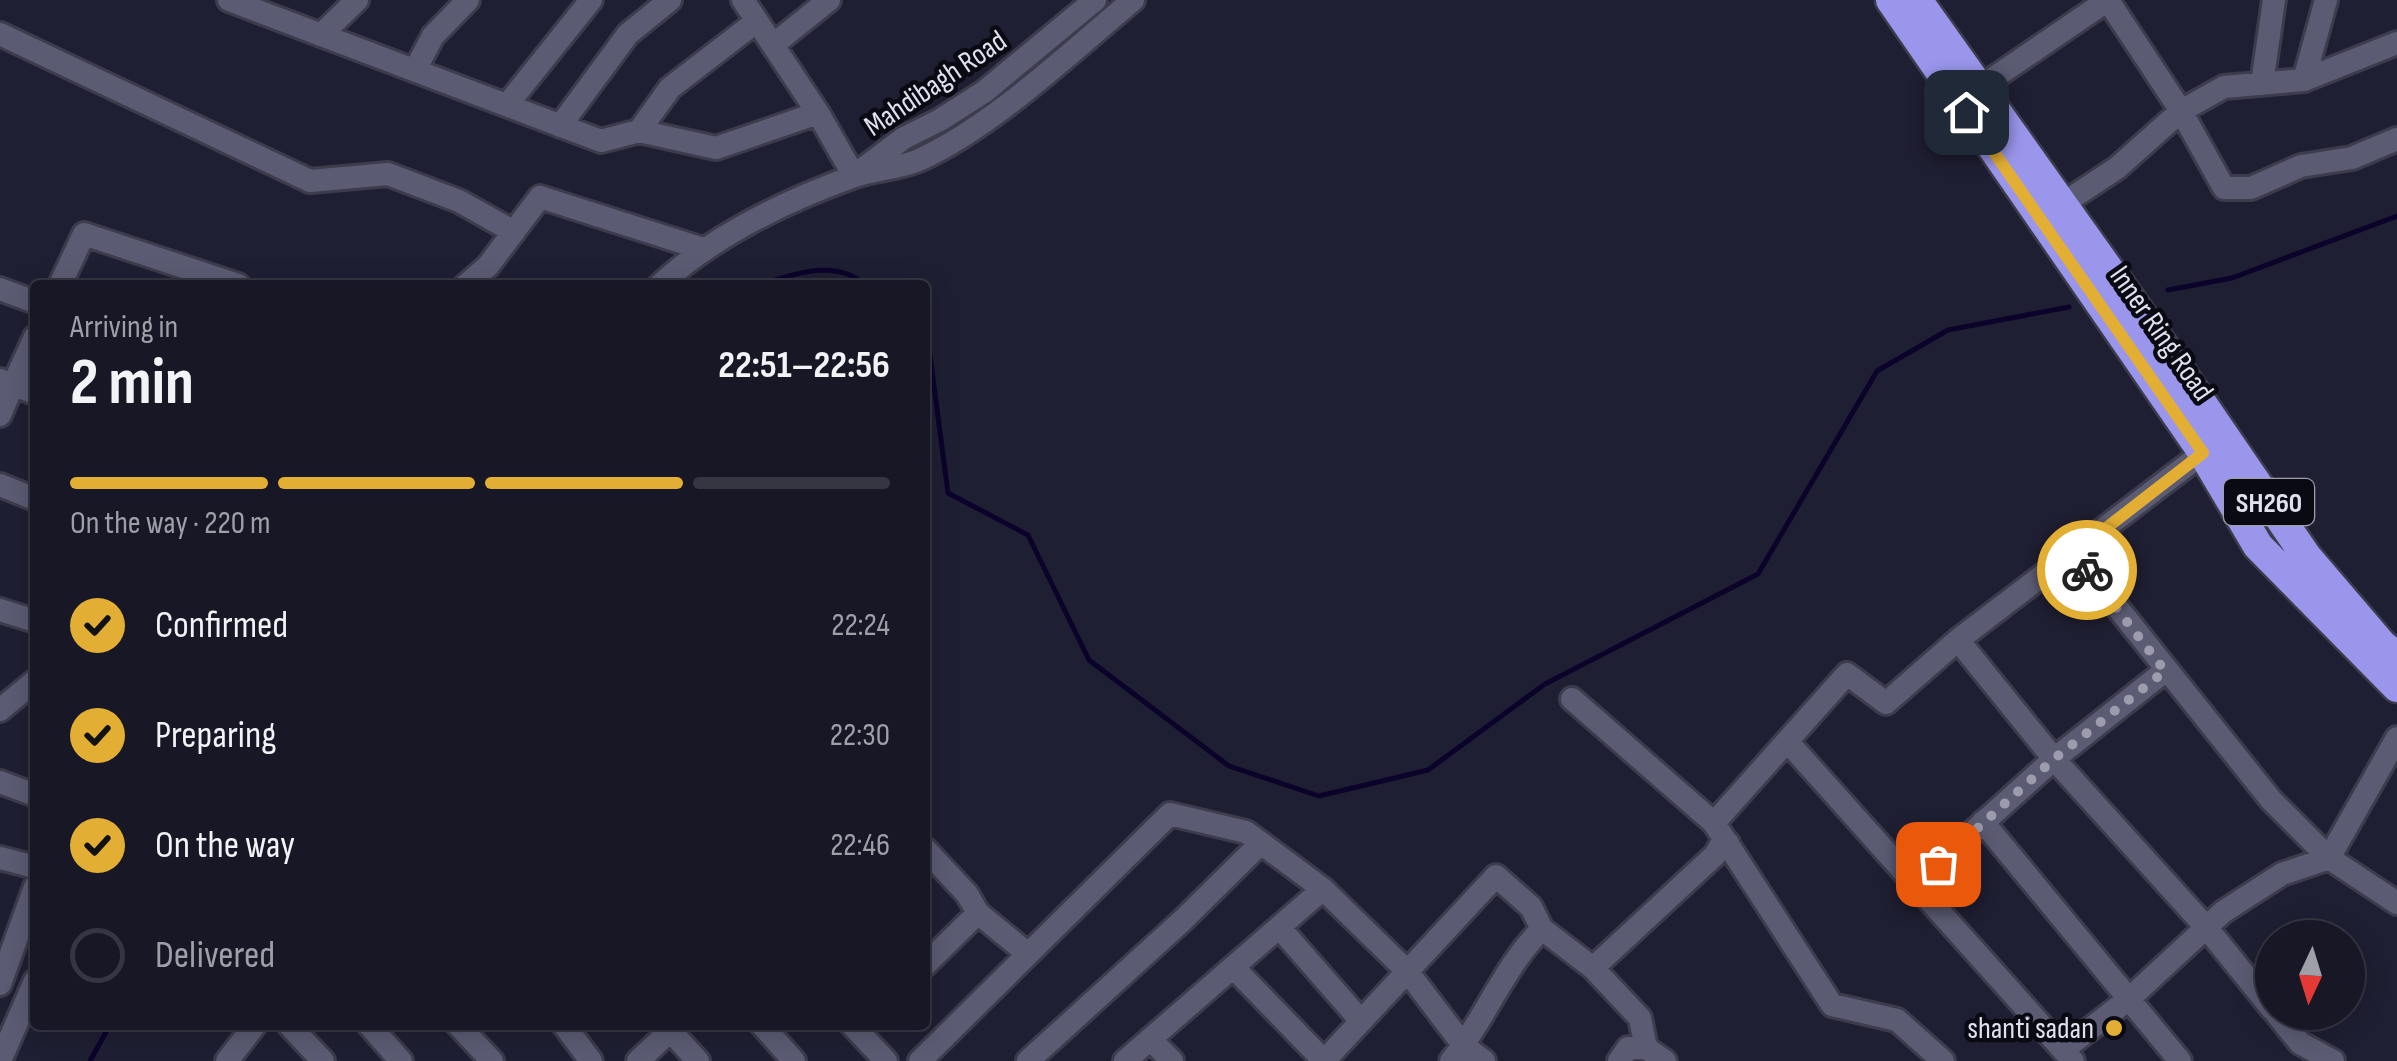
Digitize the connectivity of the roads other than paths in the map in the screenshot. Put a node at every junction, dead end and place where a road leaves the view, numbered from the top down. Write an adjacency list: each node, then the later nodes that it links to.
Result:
1 (357, 0): 17 (street)
2 (468, 0): 20 (street)
3 (590, 0): 24 (street)
4 (670, 0): 27 (street)
5 (743, 0): 15 (street)
6 (830, 0): 19 (street)
7 (1094, 0): 30 (street, Mahdibagh Road)
8 (1133, 0): 30 (street, Mahdibagh Road)
9 (1891, 0): 33 (highway)
10 (1917, 0): 23 (highway, Inner Ring Road / SH260)
11 (2274, 0): 22 (street)
12 (2326, 0): 21 (street)
13 (2108, 1): 23 (street); 25 (street)
14 (240, 2): 17 (street)
15 (757, 21): 19 (street); 28 (street)
16 (0, 34): 32 (street)
17 (321, 35): 20 (street)
18 (2397, 43): 21 (street)
19 (773, 45): 26 (street)
20 (415, 70): 24 (street)
21 (2304, 80): 22 (street)
22 (2262, 84): 25 (street)
23 (1980, 88): 31 (highway, Inner Ring Road / SH260)
24 (507, 106): 27 (street)
25 (2182, 111): 29 (street); 31 (street)
26 (818, 112): 28 (street); 30 (street)
27 (560, 126): 28 (street)
28 (639, 131)
29 (2397, 139)
30 (854, 176): 34 (street, Mahdibagh Road)
31 (2062, 206): 33 (highway, Inner Ring Road / SH260)
32 (514, 232): 34 (street); 37 (street)
33 (2073, 244): 41 (highway, SH260)
34 (704, 249): 38 (street, Mahdibagh Road)
35 (62, 280): 36 (street)
36 (223, 280)
37 (472, 280)
38 (666, 280)
39 (0, 289): 40 (street)
40 (30, 300)
41 (2143, 342): 45 (highway, Inner Ring Road); 52 (highway, Inner Ring Road / SH260)
42 (30, 350): 43 (street)
43 (16, 386): 44 (street)
44 (0, 415)
45 (2203, 453): 48 (street); 55 (highway, Inner Ring Road)
46 (0, 484): 47 (street)
47 (30, 496)
48 (2074, 553): 51 (street); 53 (street)
49 (0, 610): 50 (street)
50 (30, 619)
51 (1958, 640): 59 (street); 60 (street)
52 (2397, 657)
53 (2165, 671): 60 (street); 67 (street)
54 (30, 685): 57 (street)
55 (2397, 687)
56 (1572, 699): 64 (street)
57 (0, 710)
58 (2397, 738): 67 (street)
59 (1787, 742): 64 (street); 70 (street)
60 (2054, 759): 63 (street); 76 (street)
61 (0, 782): 62 (street)
62 (30, 792)
63 (1982, 822): 70 (street); 86 (street)
64 (1721, 833): 81 (street); 119 (street)
65 (1261, 843): 71 (street); 78 (street); 113 (street)
66 (0, 858): 69 (street)
67 (2329, 858): 73 (street); 76 (street)
68 (930, 864): 74 (street)
69 (30, 866)
70 (1915, 884): 101 (street)
71 (1324, 889): 75 (street); 82 (street)
72 (30, 900): 83 (street)
73 (2397, 903)
74 (978, 913): 78 (street); 79 (street)
75 (1279, 927): 80 (street); 87 (street)
76 (2206, 927): 84 (street); 86 (street)
77 (1542, 929): 81 (street); 82 (street); 99 (street)
78 (1028, 954): 112 (street)
79 (930, 960)
80 (1233, 967): 98 (street); 116 (street)
81 (1594, 968): 100 (street)
82 (1408, 971): 87 (street); 99 (street)
83 (0, 984)
84 (2255, 988)
85 (30, 993): 103 (street)
86 (2130, 998): 101 (street); 120 (street)
87 (1361, 1021): 116 (street)
88 (253, 1030): 102 (street)
89 (295, 1030): 104 (street)
90 (373, 1030): 105 (street)
91 (463, 1030): 106 (street)
92 (568, 1030): 107 (street)
93 (666, 1030): 108 (street)
94 (670, 1030): 109 (street)
95 (766, 1030): 110 (street)
96 (860, 1030): 111 (street)
97 (2289, 1030): 121 (street)
98 (1150, 1039): 114 (street); 115 (street)
99 (1458, 1053): 117 (street)
100 (1656, 1055): 118 (street)
101 (2068, 1056)
102 (234, 1058)
103 (0, 1061)
104 (323, 1061)
105 (401, 1061)
106 (492, 1061)
107 (591, 1061)
108 (638, 1061)
109 (698, 1061)
110 (794, 1061)
111 (886, 1061)
112 (920, 1061)
113 (1028, 1061)
114 (1125, 1061)
115 (1172, 1061)
116 (1324, 1061)
117 (1484, 1061)
118 (1619, 1061)
119 (1943, 1061)
120 (2180, 1061)
121 (2333, 1061)

